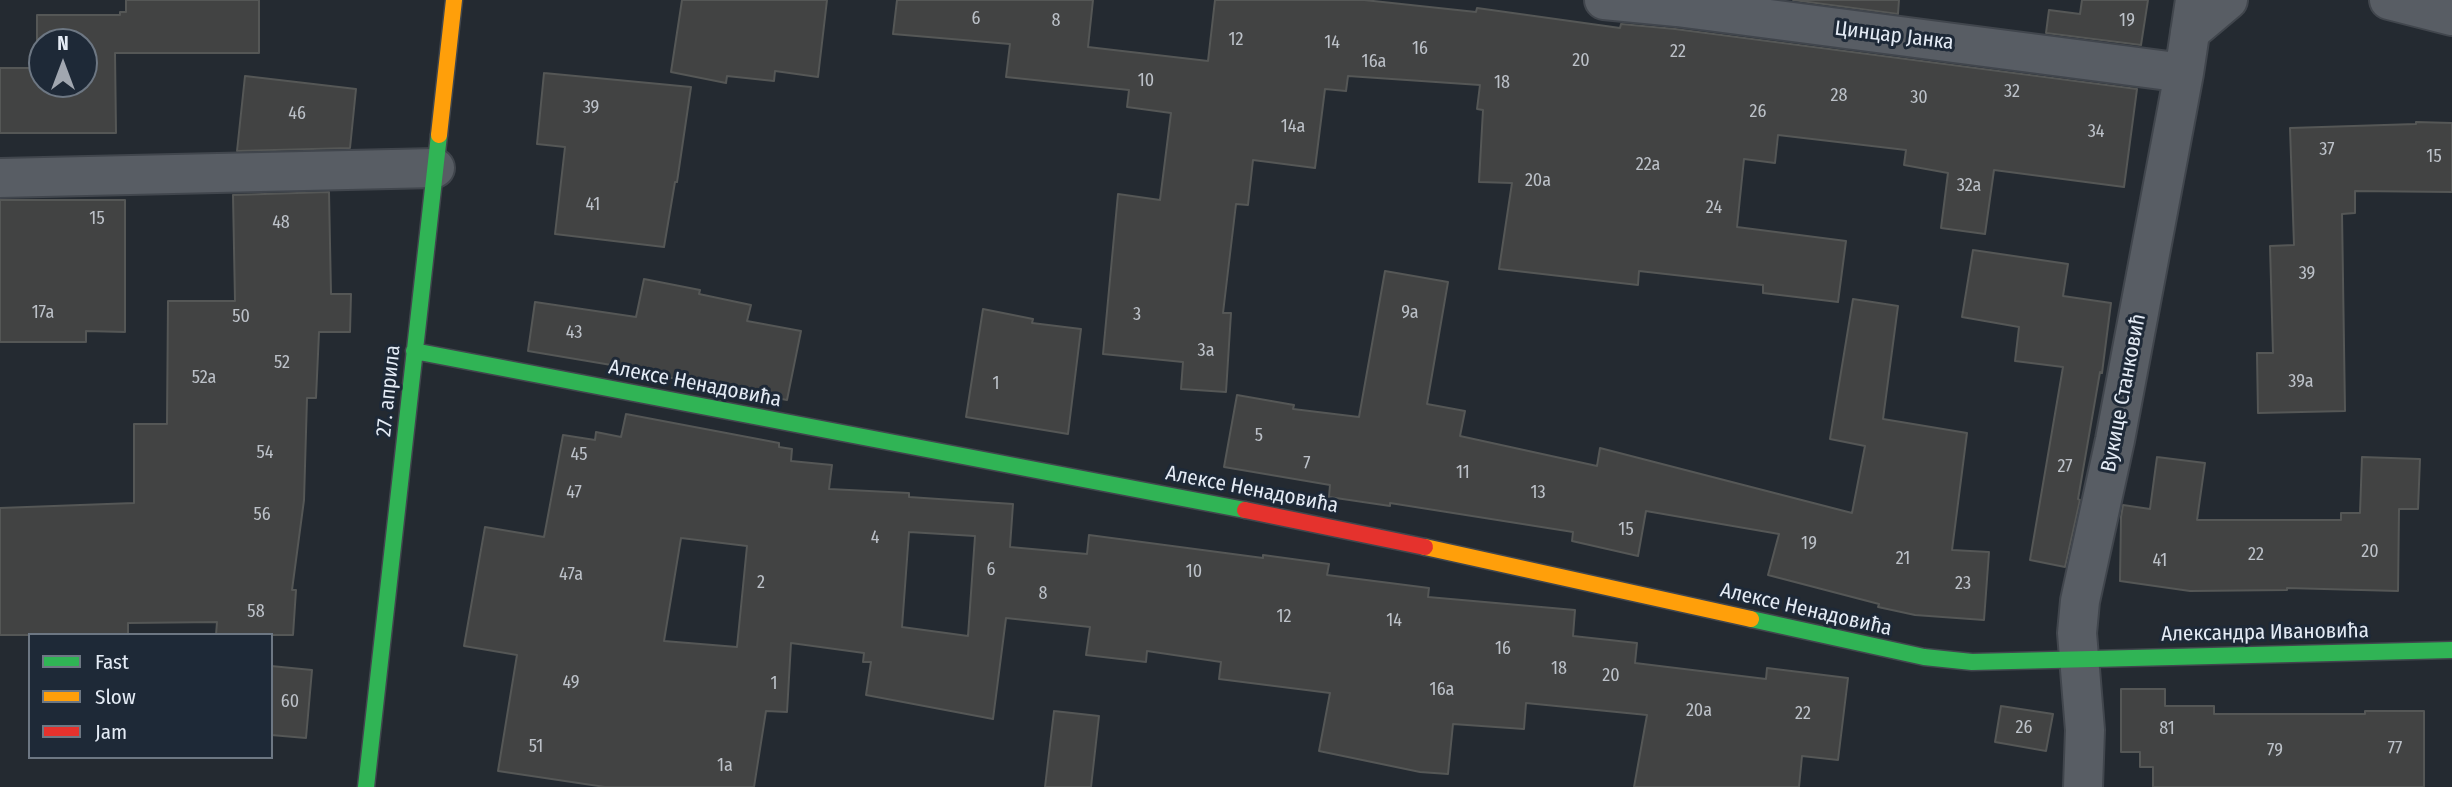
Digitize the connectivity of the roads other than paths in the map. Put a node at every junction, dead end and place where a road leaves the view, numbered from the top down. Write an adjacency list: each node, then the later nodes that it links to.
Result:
1 (454, 0): 8 (street, 27. априла)
2 (1604, 0): 7 (street, Цинцар Јанка)
3 (2228, 0): 5 (street)
4 (2389, 0): 6 (street)
5 (2193, 16): 7 (street, Вукице Станковић)
6 (2452, 16)
7 (2184, 73): 12 (street, Вукице Станковић)
8 (435, 168): 9 (street); 10 (street, 27. априла)
9 (0, 178)
10 (414, 351): 12 (street, Алексе Ненадовића); 13 (street, 27. априла)
11 (2452, 650): 12 (street, Александра Ивановића)
12 (2080, 659): 14 (street, Вукице Станковић)
13 (366, 787)
14 (2083, 787)

